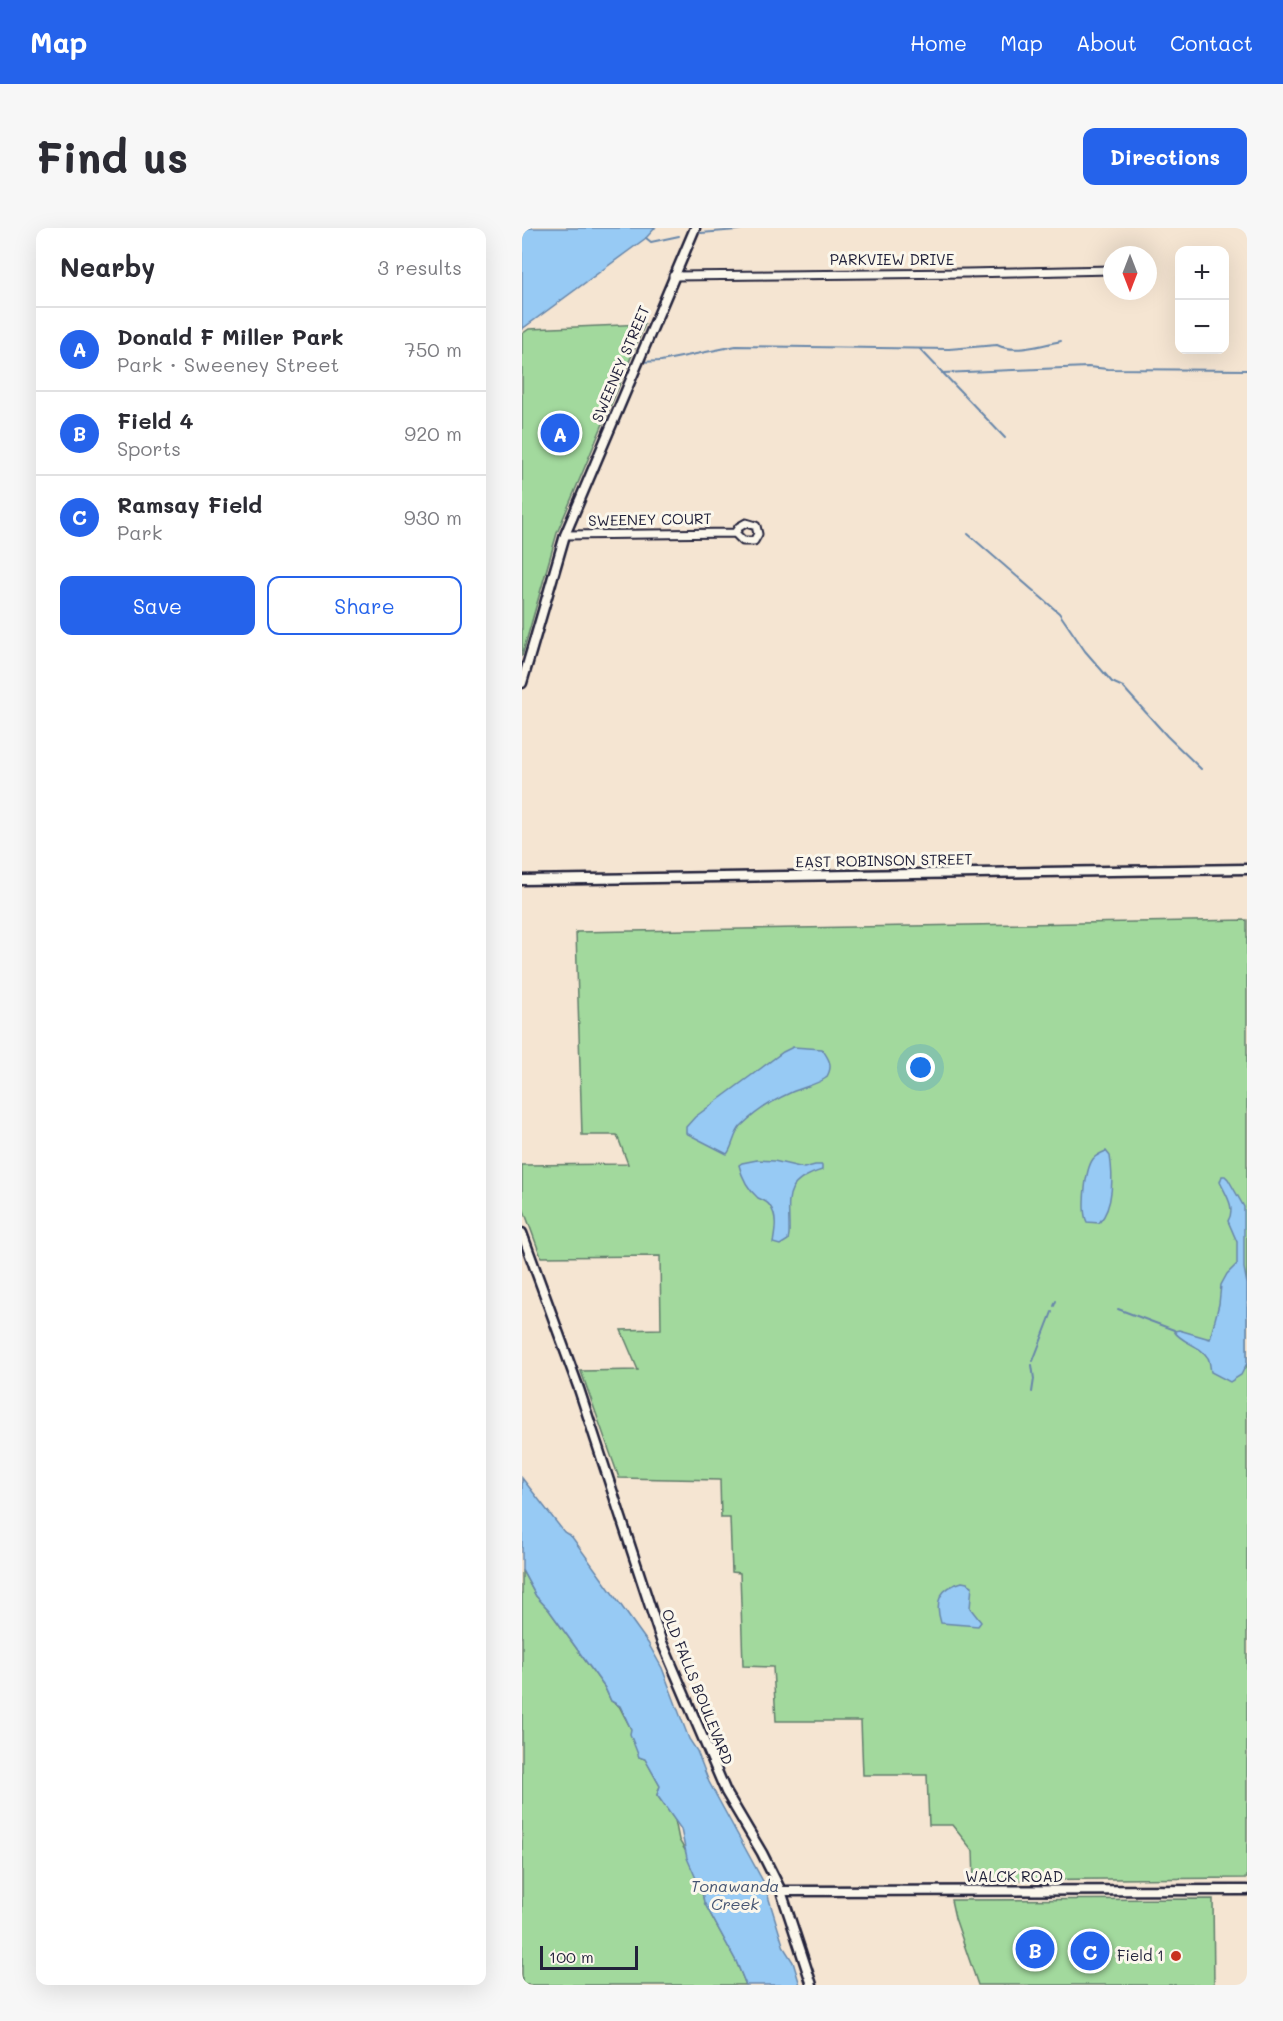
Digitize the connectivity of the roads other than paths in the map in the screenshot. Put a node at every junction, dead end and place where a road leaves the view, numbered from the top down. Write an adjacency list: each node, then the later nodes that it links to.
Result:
1 (695, 228): 3 (street, SWEENEY STREET)
2 (1103, 270): 3 (street, PARKVIEW DRIVE)
3 (673, 276): 5 (street, SWEENEY STREET)
4 (735, 533): 5 (street, SWEENEY COURT)
5 (564, 535): 6 (street, SWEENEY STREET)
6 (522, 683)
7 (1247, 869): 8 (street, EAST ROBINSON STREET)
8 (522, 880)
9 (522, 1233): 11 (street, OLD FALLS BOULEVARD)
10 (1247, 1890): 11 (street, WALCK ROAD)
11 (781, 1892): 12 (street, OLD FALLS BOULEVARD)
12 (812, 1985)

